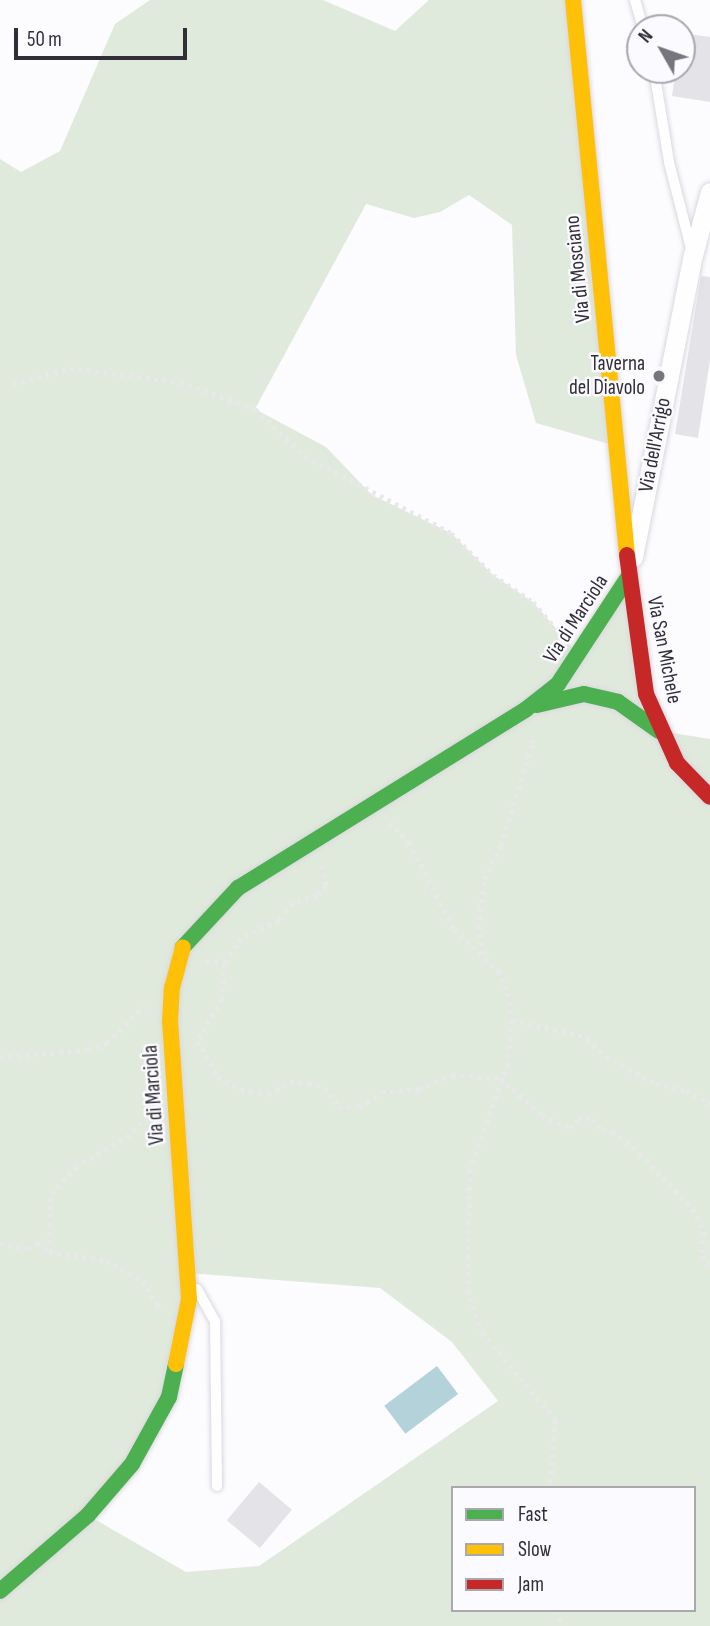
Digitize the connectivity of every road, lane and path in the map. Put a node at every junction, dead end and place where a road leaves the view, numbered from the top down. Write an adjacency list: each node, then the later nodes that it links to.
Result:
1 (573, 0): 6 (street, Via di Mosciano)
2 (656, 84): 4 (lane)
3 (710, 192): 4 (street, Via dell'Arrigo)
4 (693, 256): 6 (street, Via dell'Arrigo)
5 (13, 384): 7 (path)
6 (629, 576): 7 (street, Via di Marciola); 9 (street, Via San Michele)
7 (580, 656): 8 (street, Via di Marciola)
8 (525, 710): 9 (street, Via di Marciola); 11 (street, Via di Marciola); 13 (path)
9 (660, 731): 10 (street, Via San Michele)
10 (710, 797)
11 (372, 804): 12 (street, Via di Marciola); 13 (path)
12 (313, 841): 14 (street, Via di Marciola); 17 (path)
13 (484, 955): 15 (path)
14 (172, 988): 16 (path); 18 (street, Via di Marciola)
15 (512, 1020): 17 (path); 19 (path)
16 (0, 1058)
17 (500, 1078): 22 (path); 26 (path)
18 (175, 1094): 21 (path); 23 (street, Via di Marciola)
19 (710, 1104)
20 (0, 1244): 21 (path)
21 (49, 1252): 24 (path)
22 (710, 1270)
23 (188, 1273): 24 (street, Via di Marciola); 25 (lane)
24 (188, 1316): 27 (street, Via di Marciola)
25 (217, 1486)
26 (550, 1486)
27 (0, 1591)

